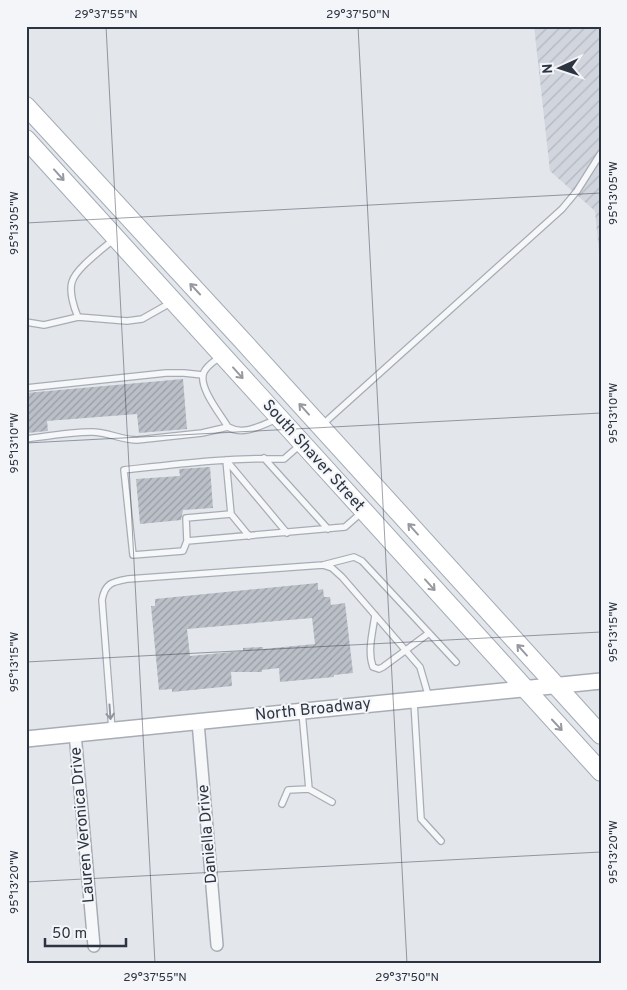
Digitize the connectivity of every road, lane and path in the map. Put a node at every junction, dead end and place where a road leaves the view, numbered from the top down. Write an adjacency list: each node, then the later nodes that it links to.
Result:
1 (26, 106): 4 (main road, South Shaver Street)
2 (26, 139): 5 (main road, South Shaver Street, one-way to 5)
3 (601, 153): 15 (lane)
4 (133, 222): 5 (main road); 9 (main road, South Shaver Street, one-way to 4)
5 (115, 237): 6 (main road, South Shaver Street); 7 (lane)
6 (173, 301): 7 (lane); 10 (main road, South Shaver Street)
7 (78, 317): 8 (lane)
8 (26, 322)
9 (241, 339): 10 (main road); 15 (main road, South Shaver Street, one-way to 9)
10 (222, 355): 11 (lane); 13 (main road, South Shaver Street, one-way to 13)
11 (203, 376): 12 (lane); 14 (lane)
12 (26, 388)
13 (279, 418): 14 (lane); 17 (main road, South Shaver Street)
14 (228, 427): 16 (lane)
15 (321, 427): 17 (main road); 32 (main road, South Shaver Street, one-way to 15)
16 (26, 438)
17 (302, 444): 18 (lane); 20 (main road, South Shaver Street)
18 (264, 458): 19 (lane); 22 (lane)
19 (226, 460): 21 (lane); 23 (lane); 25 (lane)
20 (363, 511): 22 (lane); 33 (main road, South Shaver Street, one-way to 33)
21 (231, 514): 24 (lane); 25 (lane)
22 (328, 529): 23 (lane)
23 (287, 532): 24 (lane)
24 (249, 536): 25 (lane)
25 (187, 541)
26 (323, 565): 27 (lane); 28 (lane); 37 (lane, one-way to 37)
27 (375, 615): 29 (lane); 29 (lane)
28 (429, 633): 29 (lane); 30 (lane)
29 (406, 650): 34 (lane)
30 (456, 662)
31 (601, 681): 32 (street, North Broadway)
32 (555, 686): 33 (street, North Broadway); 39 (main road, South Shaver Street)
33 (524, 689): 34 (street, North Broadway); 41 (main road, South Shaver Street, one-way to 41)
34 (421, 699): 35 (street, North Broadway); 45 (lane)
35 (302, 710): 36 (street, North Broadway); 42 (lane)
36 (198, 722): 37 (street, North Broadway); 46 (street, Daniella Drive)
37 (112, 730): 38 (street, North Broadway)
38 (75, 734): 40 (street, North Broadway); 47 (street, Lauren Veronica Drive)
39 (601, 735)
40 (26, 739)
41 (601, 772)
42 (309, 789): 43 (lane); 44 (lane)
43 (332, 802)
44 (282, 804)
45 (442, 842)
46 (217, 945)
47 (94, 946)

